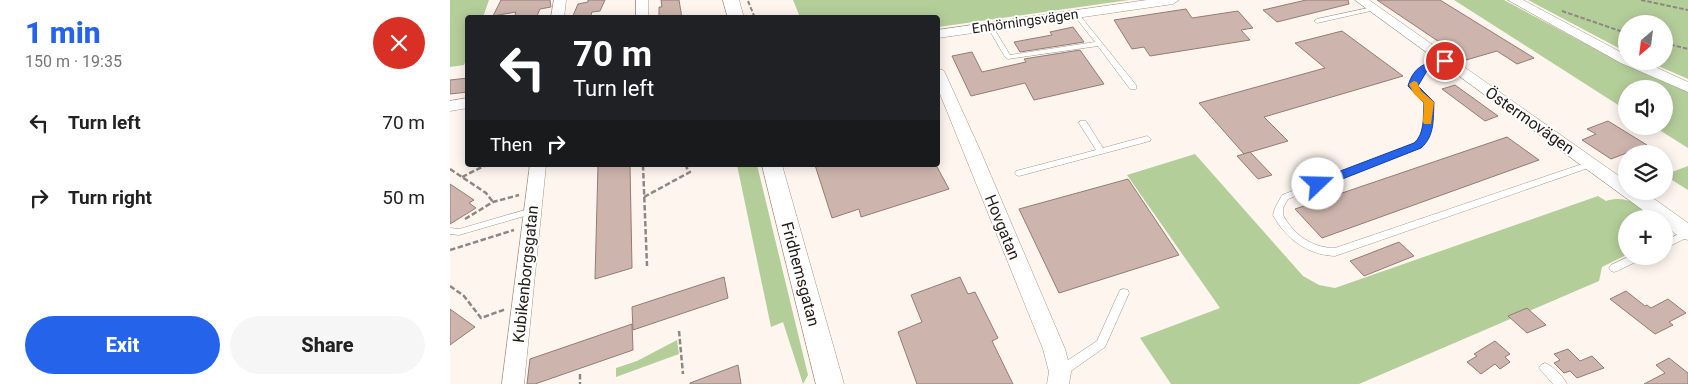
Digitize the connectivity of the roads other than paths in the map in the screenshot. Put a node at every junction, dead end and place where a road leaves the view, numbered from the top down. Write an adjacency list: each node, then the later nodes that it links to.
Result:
1 (560, 0): 9 (street)
2 (642, 0): 10 (street)
3 (731, 0): 11 (street)
4 (1172, 0): 8 (street, Enhörningsvägen)
5 (1361, 0): 7 (street, Östermovägen)
6 (1514, 0): 16 (street)
7 (1374, 9): 12 (lane); 17 (street, Östermovägen)
8 (1076, 14): 13 (street, Enhörningsvägen); 15 (lane)
9 (558, 15)
10 (642, 15)
11 (735, 15)
12 (1317, 21)
13 (990, 26): 14 (street, Enhörningsvägen); 15 (lane)
14 (940, 34)
15 (1098, 44): 20 (lane)
16 (1618, 56)
17 (1445, 61): 27 (street, Östermovägen); 27 (lane)
18 (1649, 70): 21 (street)
19 (940, 78): 41 (street, Hovgatan)
20 (1133, 87)
21 (1688, 88)
22 (465, 104): 23 (street)
23 (450, 106)
24 (1083, 123): 26 (lane)
25 (1147, 139): 26 (lane)
26 (1100, 151): 30 (lane)
27 (1591, 164): 31 (street, Östermovägen)
28 (537, 167): 33 (street, Kubikenborgsgatan)
29 (773, 167): 43 (street, Fridhemsgatan)
30 (1019, 173)
31 (1618, 183)
32 (1642, 200): 35 (street)
33 (528, 202): 34 (lane); 42 (street, Kubikenborgsgatan)
34 (450, 231)
35 (1688, 233): 36 (lane)
36 (1673, 240)
37 (1620, 265): 38 (lane)
38 (1614, 268)
39 (1124, 293): 41 (lane)
40 (1545, 368): 44 (lane)
41 (1059, 378)
42 (513, 384)
43 (830, 384)
44 (1561, 384)

